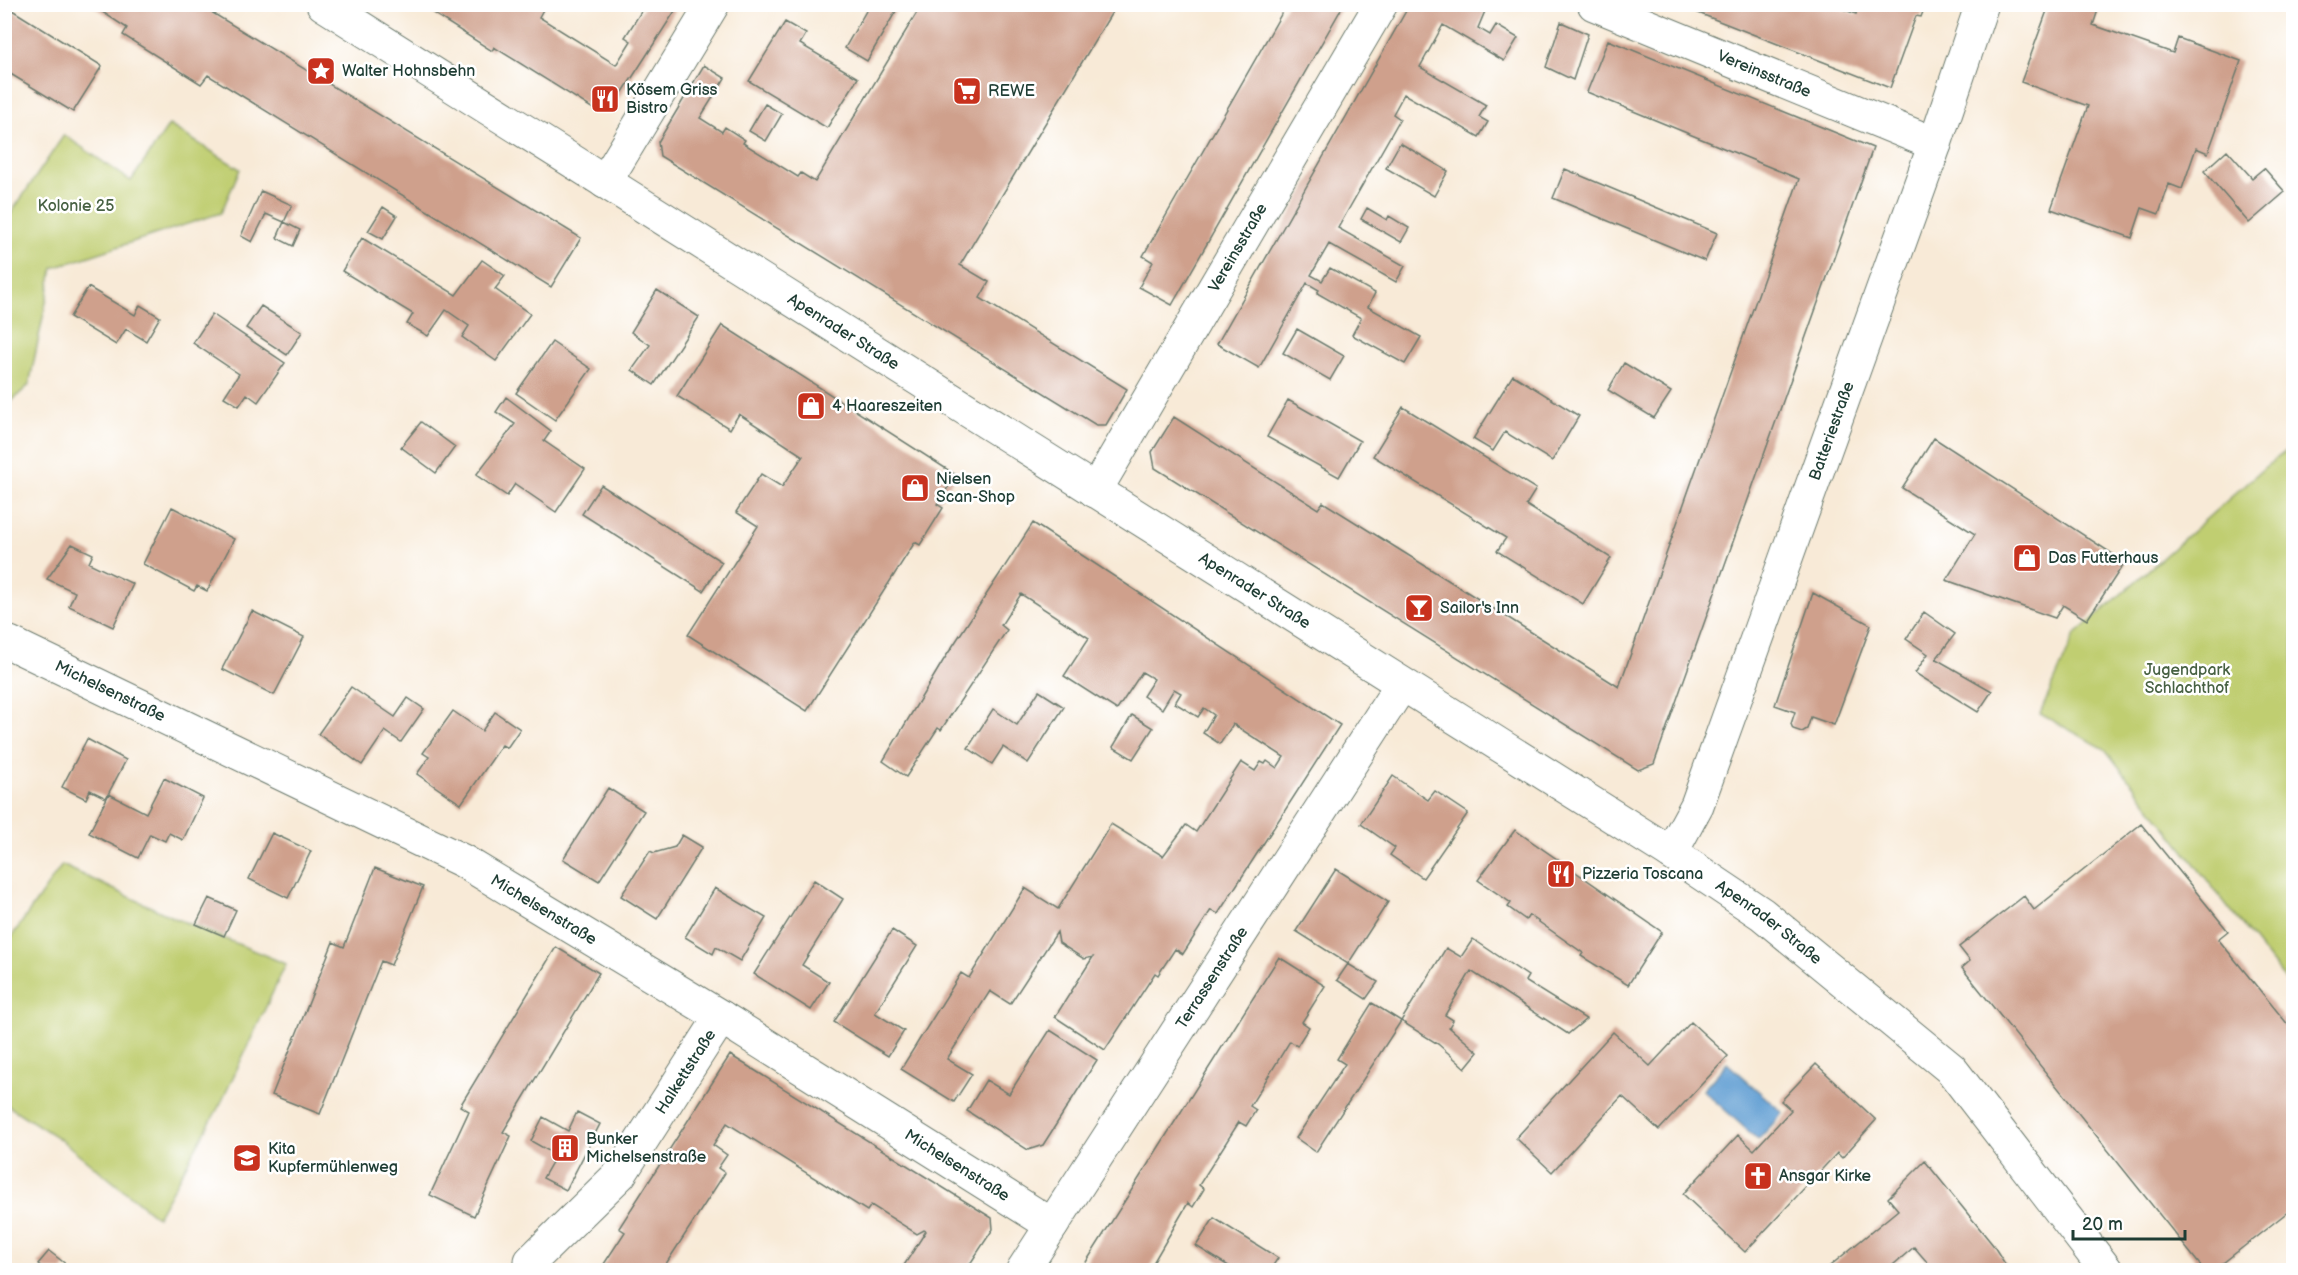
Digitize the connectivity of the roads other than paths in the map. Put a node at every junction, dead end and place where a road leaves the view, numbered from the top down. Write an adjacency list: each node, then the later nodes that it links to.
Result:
1 (323, 4): 7 (street, Apenrader Straße)
2 (713, 4): 7 (street)
3 (1381, 4): 8 (street, Vereinsstraße)
4 (1594, 4): 6 (street, Vereinsstraße)
5 (1982, 4): 6 (street, Batteriestraße)
6 (1935, 144): 11 (street, Batteriestraße)
7 (605, 182): 8 (street, Apenrader Straße)
8 (1095, 491): 10 (street, Apenrader Straße)
9 (10, 643): 12 (street, Michelsenstraße)
10 (1402, 684): 11 (street, Apenrader Straße); 13 (street, Terrassenstraße)
11 (1671, 853): 16 (street, Apenrader Straße)
12 (721, 1017): 13 (street, Michelsenstraße); 14 (street, Halkettstraße)
13 (1052, 1226): 15 (street, Terrassenstraße)
14 (531, 1261)
15 (1023, 1270)
16 (2106, 1270)

